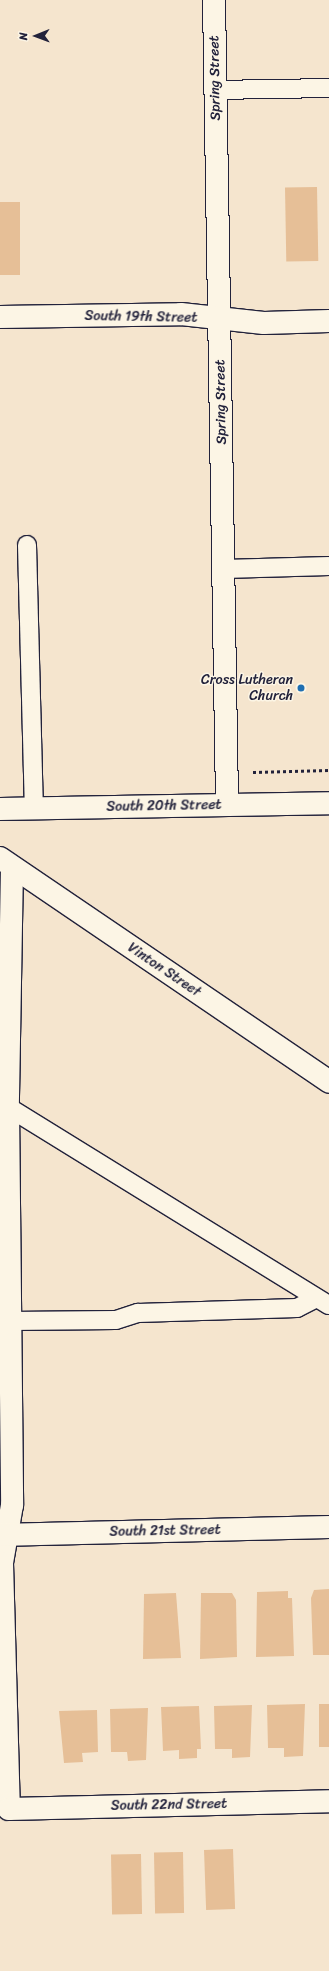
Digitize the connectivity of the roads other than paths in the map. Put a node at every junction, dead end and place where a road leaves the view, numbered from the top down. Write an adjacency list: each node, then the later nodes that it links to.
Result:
1 (214, 0): 3 (street, Spring Street)
2 (329, 88): 3 (lane)
3 (215, 90): 5 (street, Spring Street)
4 (0, 317): 5 (street, South 19th Street)
5 (219, 319): 6 (street, South 19th Street); 9 (street, Spring Street)
6 (329, 322)
7 (27, 545): 13 (lane)
8 (329, 566): 9 (lane)
9 (224, 569): 11 (street, Spring Street)
10 (329, 802): 11 (street, South 20th Street)
11 (227, 804): 13 (street, South 20th Street)
12 (0, 809): 13 (street, South 20th Street)
13 (34, 809)
14 (6, 863): 15 (street, Vinton Street); 16 (street)
15 (329, 1082)
16 (8, 1108): 17 (lane); 18 (street)
17 (323, 1301): 18 (lane)
18 (9, 1322): 20 (street)
19 (329, 1526): 20 (street, South 21st Street)
20 (3, 1535): 22 (street)
21 (329, 1801): 22 (street, South 22nd Street)
22 (4, 1809)

